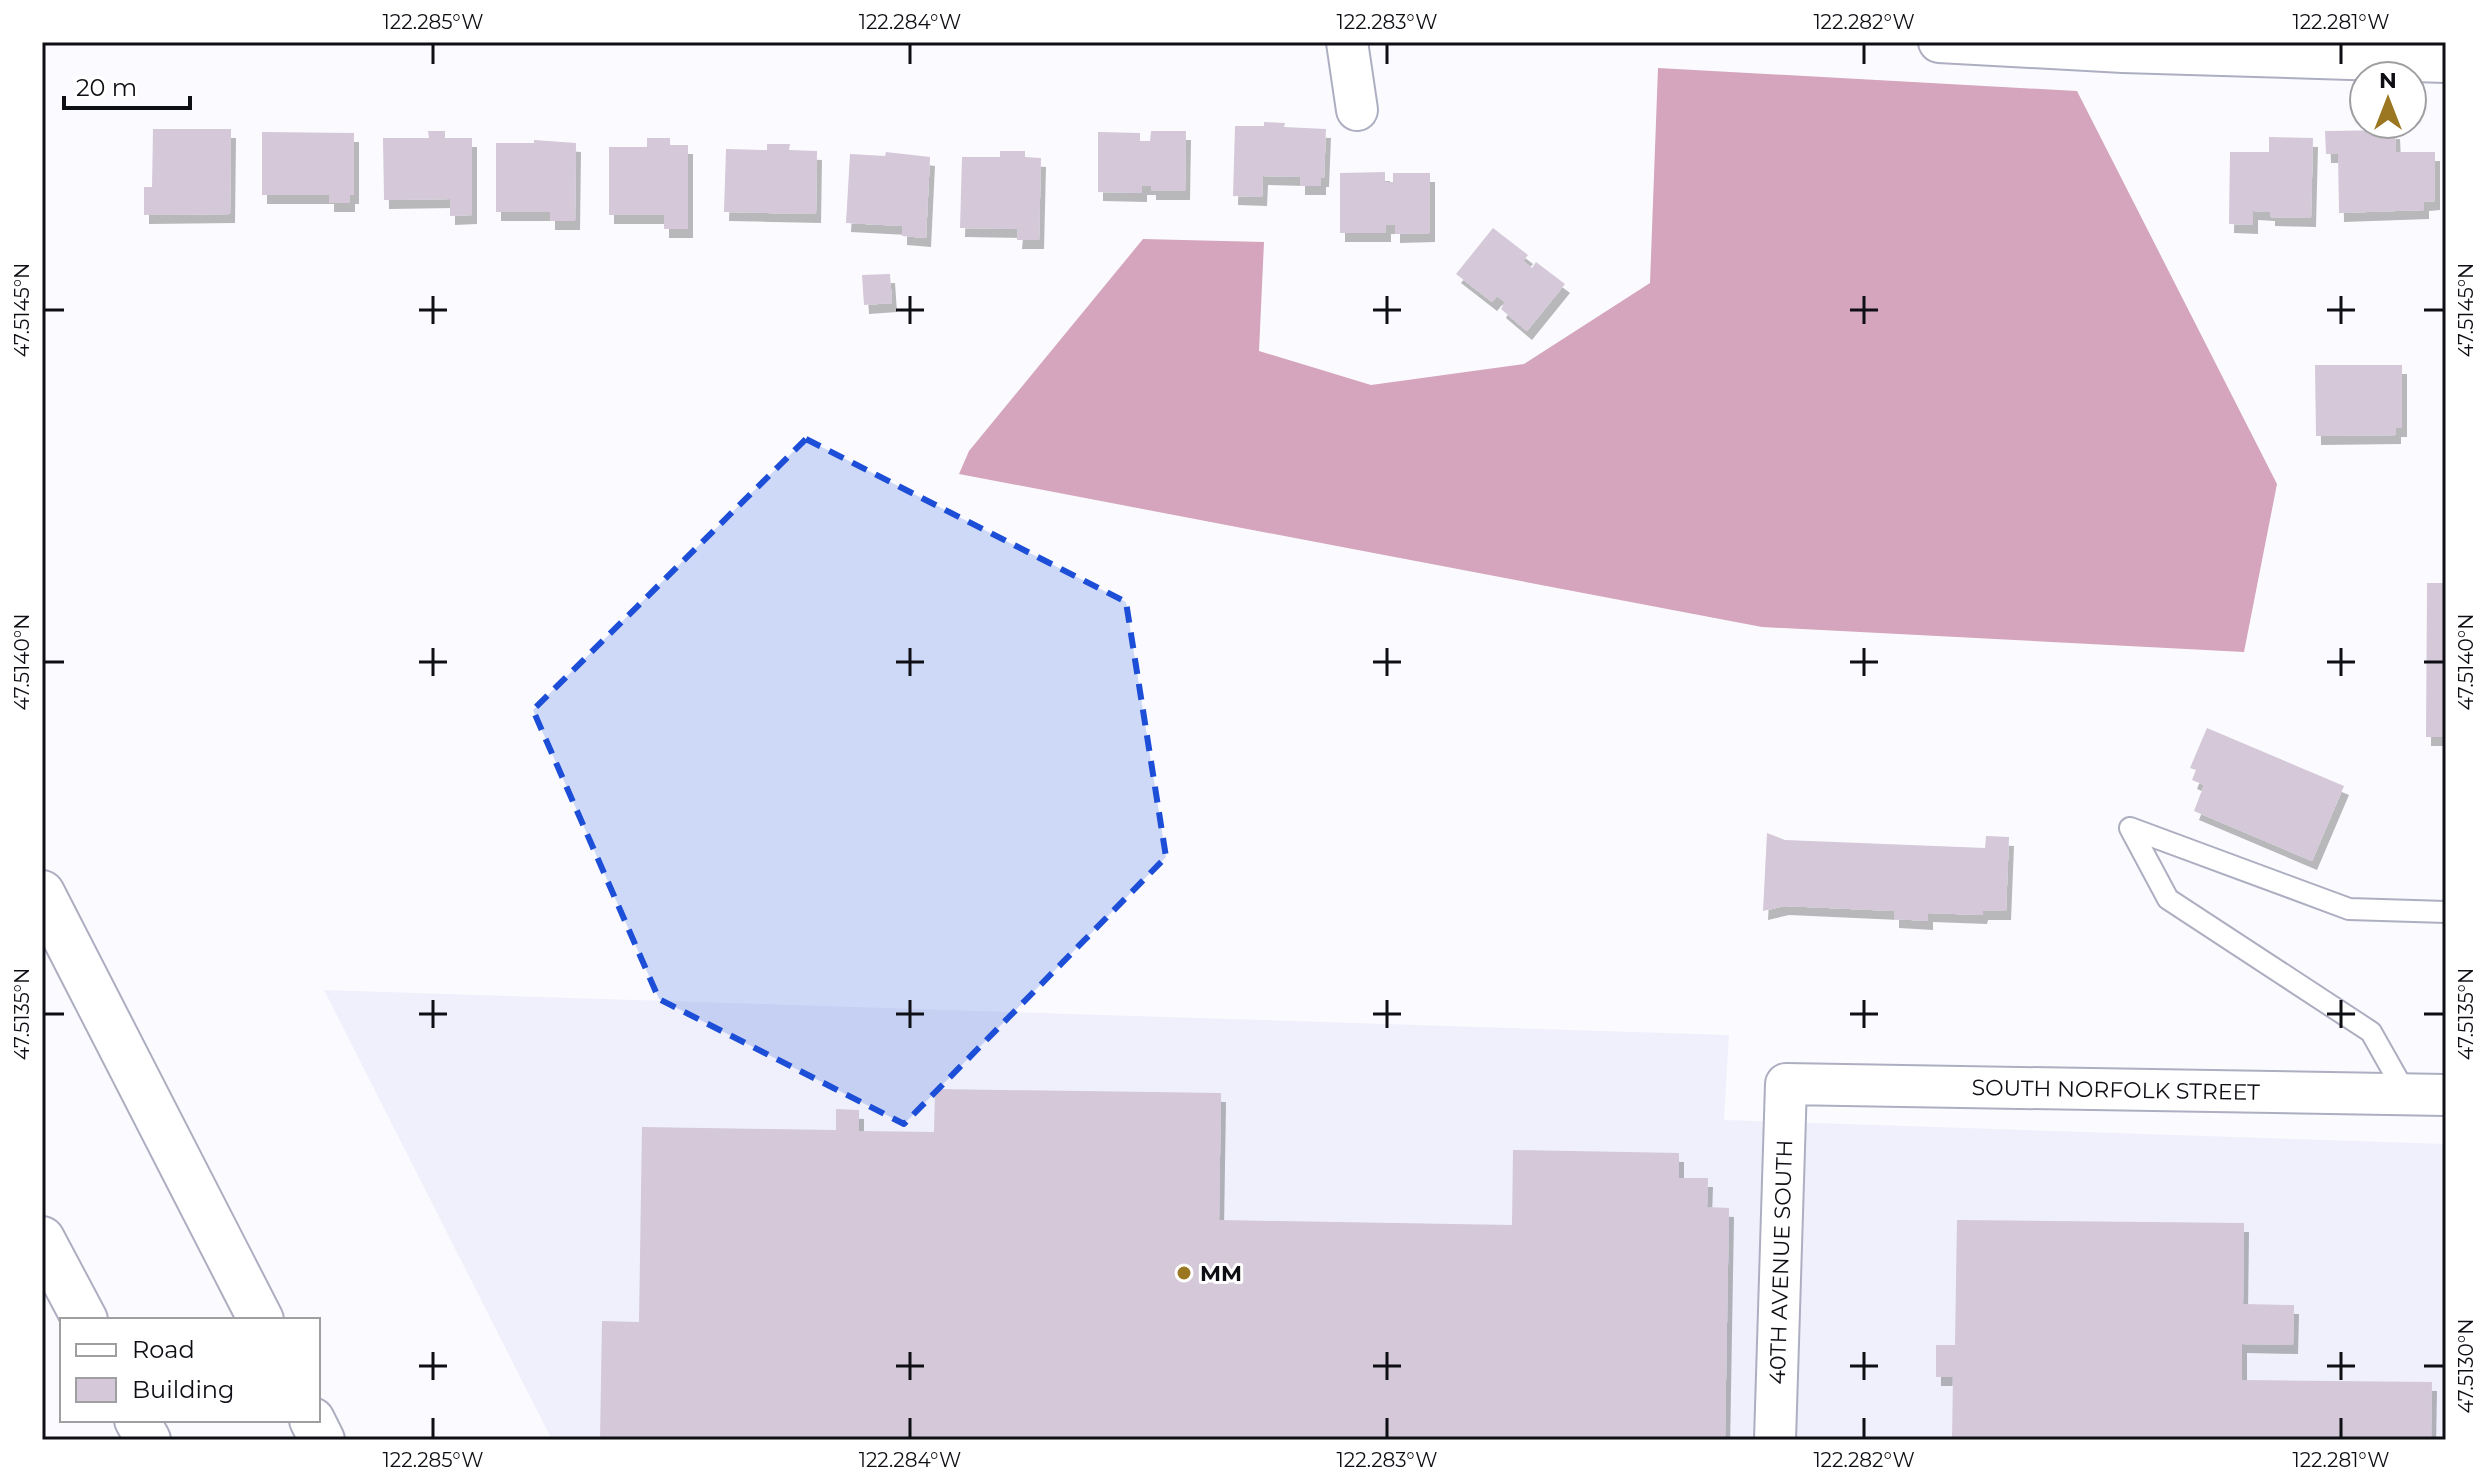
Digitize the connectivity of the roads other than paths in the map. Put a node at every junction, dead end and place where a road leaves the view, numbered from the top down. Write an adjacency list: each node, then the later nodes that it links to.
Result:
1 (1347, 42): 5 (street)
2 (1939, 42): 3 (street)
3 (2123, 47): 4 (street)
4 (2446, 62)
5 (1357, 110)
6 (42, 893): 13 (highway)
7 (2446, 912): 9 (lane)
8 (1786, 1084): 9 (street, SOUTH NORFOLK STREET); 18 (street, 40TH AVENUE SOUTH)
9 (2406, 1094): 10 (street, SOUTH NORFOLK STREET)
10 (2446, 1095)
11 (42, 1239): 12 (highway)
12 (84, 1318)
13 (260, 1318)
14 (138, 1422): 16 (highway)
15 (313, 1422): 17 (highway)
16 (148, 1440)
17 (322, 1440)
18 (1775, 1440)

